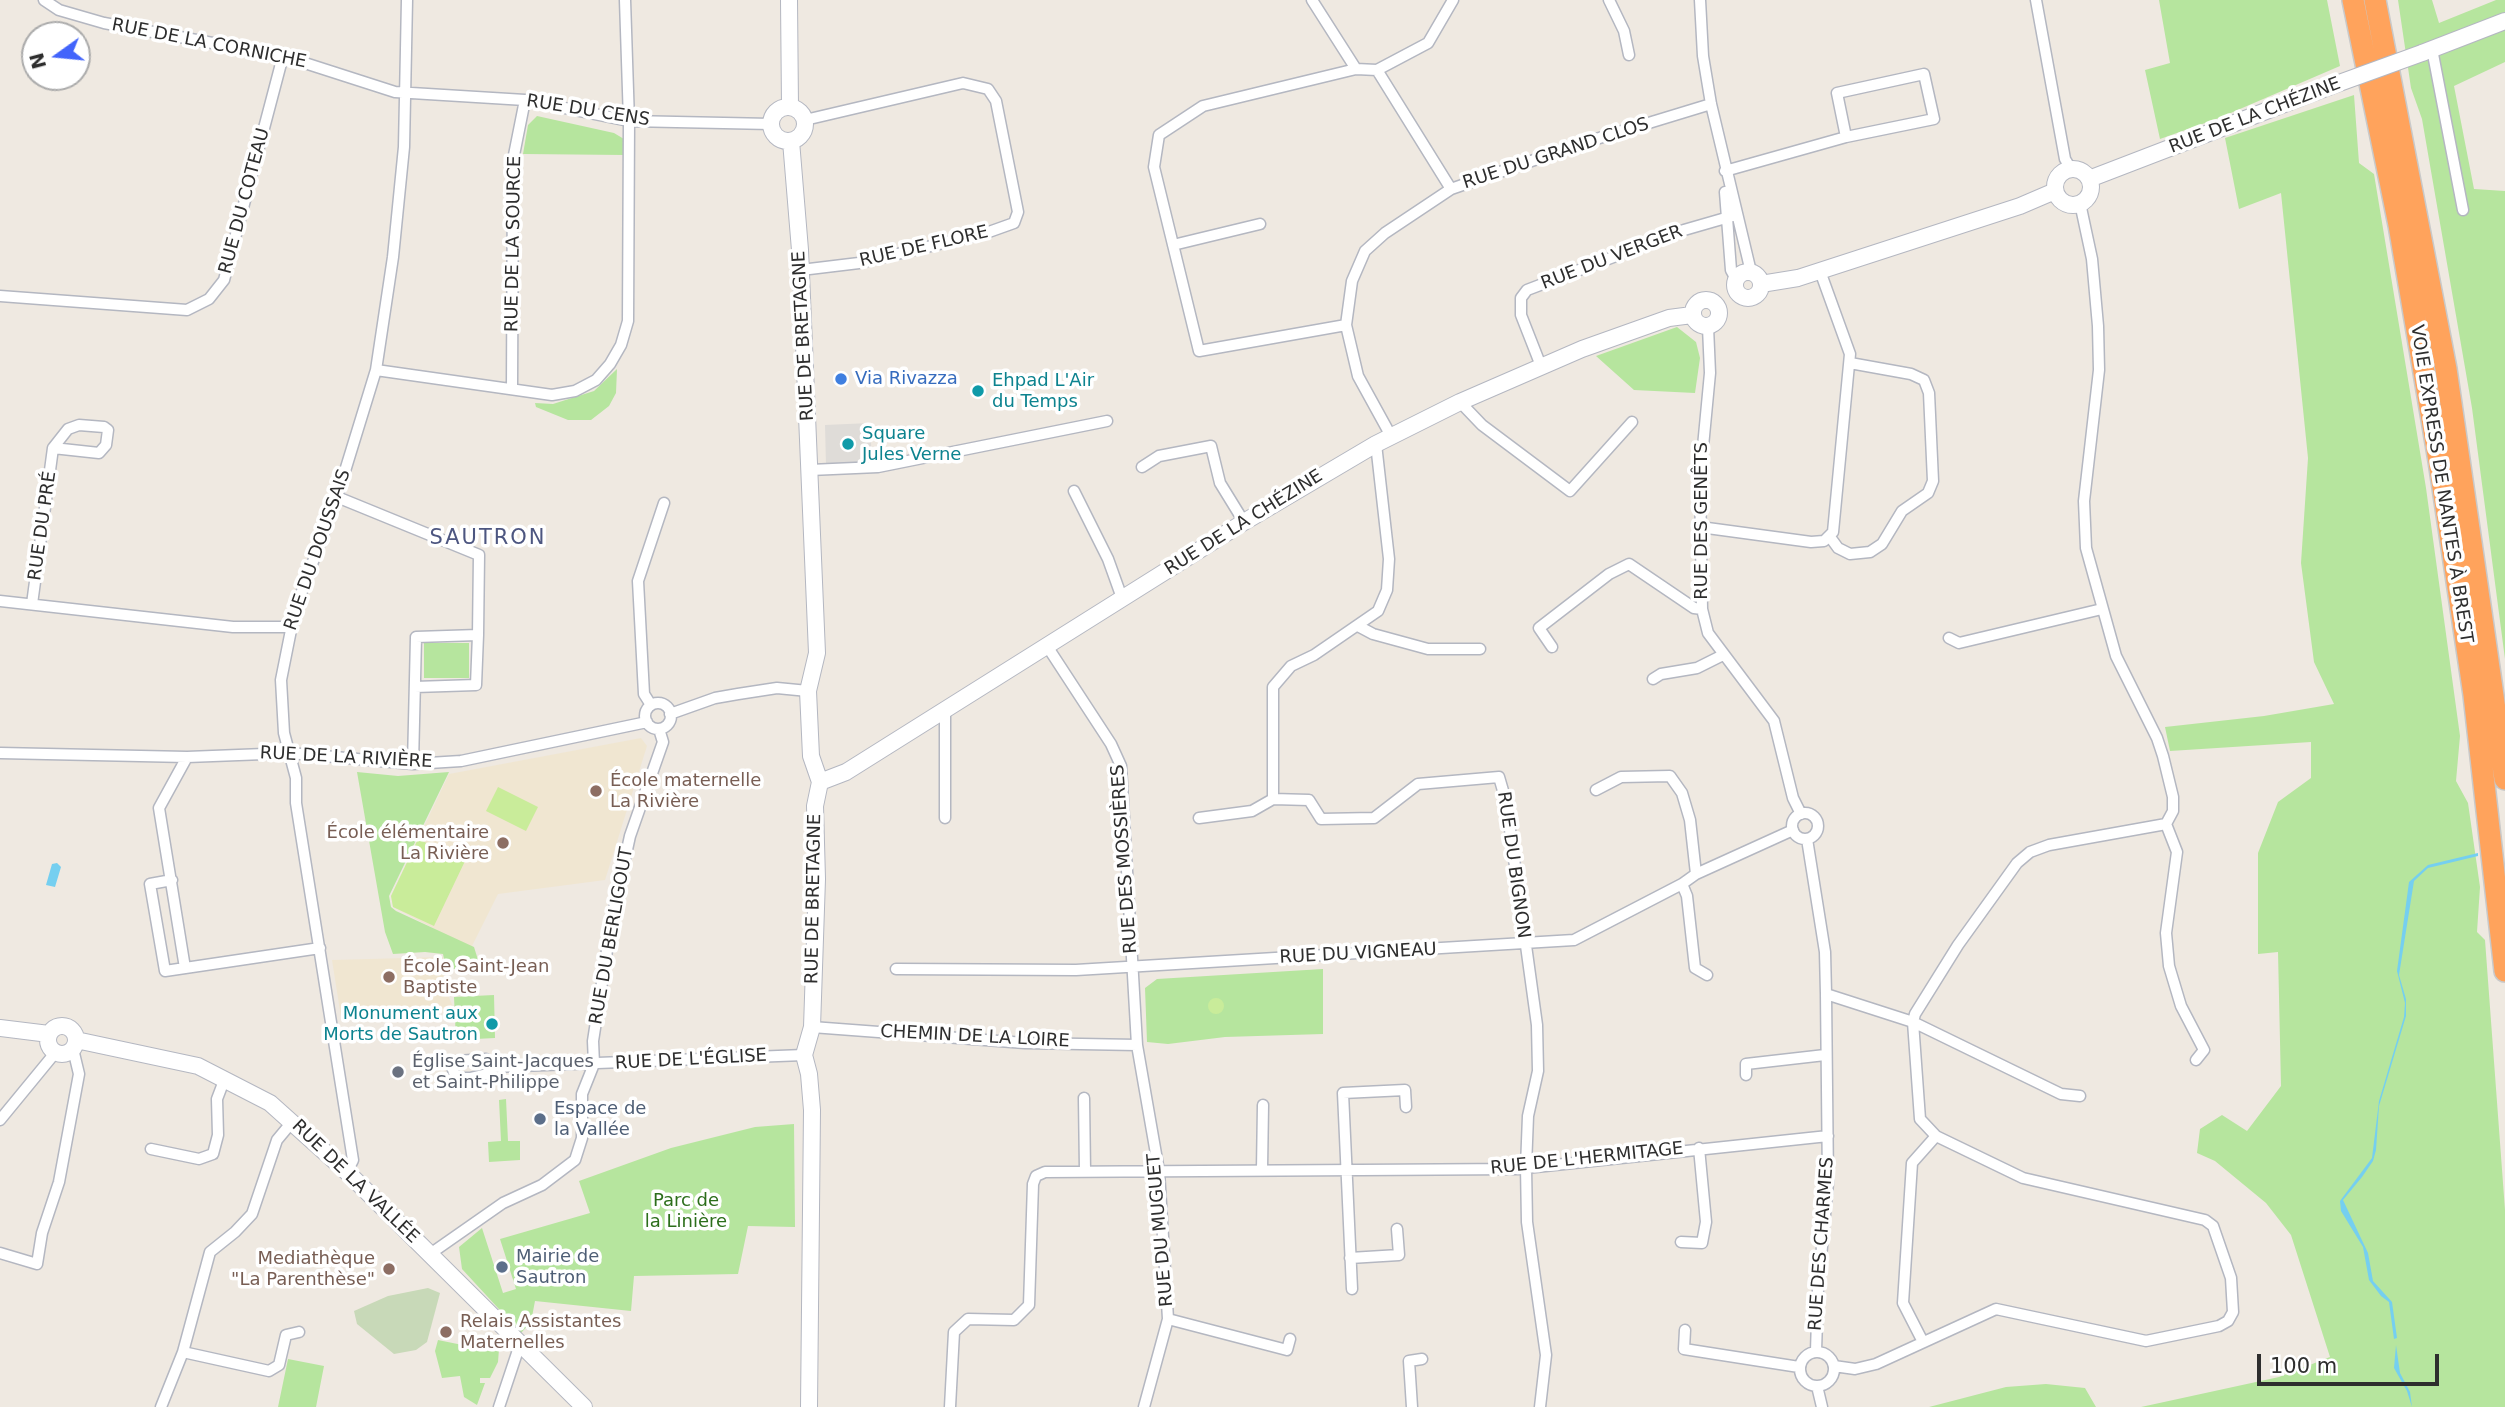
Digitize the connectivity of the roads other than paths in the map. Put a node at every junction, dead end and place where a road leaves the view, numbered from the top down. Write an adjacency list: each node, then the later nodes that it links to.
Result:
1 (44, 0): 15 (street, RUE DE LA CORNICHE)
2 (407, 0): 18 (street)
3 (625, 0): 23 (street)
4 (789, 0): 21 (street)
5 (1312, 0): 16 (street)
6 (1453, 0): 17 (street)
7 (1609, 0): 14 (street)
8 (1700, 0): 20 (street)
9 (2036, 0): 27 (street)
10 (2353, 0): 106 (highway, VOIE EXPRESS DE NANTES À BREST)
11 (2375, 0): 88 (highway, VOIE EXPRESS DE NANTES À BREST)
12 (2505, 21): 13 (street, RUE DE LA CHÉZINE)
13 (2427, 51): 29 (street, RUE DE LA CHÉZINE, bridge); 33 (street)
14 (1629, 55)
15 (283, 56): 18 (street, RUE DE LA CORNICHE); 40 (street, RUE DU COTEAU)
16 (1356, 69): 17 (street); 36 (street)
17 (1377, 70): 30 (street)
18 (406, 93): 19 (street, RUE DU CENS); 47 (street, RUE DU DOUSSAIS)
19 (525, 100): 23 (street, RUE DU CENS); 48 (street, RUE DE LA SOURCE)
20 (1711, 104): 28 (street); 30 (street, RUE DU GRAND CLOS)
21 (790, 106): 22 (street); 24 (street)
22 (805, 120): 26 (street); 37 (street, RUE DE FLORE)
23 (629, 121): 24 (street, RUE DU CENS); 48 (street)
24 (771, 124): 26 (street)
25 (1846, 137): 25 (street); 28 (street)
26 (792, 141): 37 (street, RUE DE BRETAGNE)
27 (2071, 169): 29 (street); 31 (street)
28 (1725, 171): 34 (street)
29 (2089, 178): 32 (street)
30 (1451, 189): 43 (street, RUE DU GRAND CLOS)
31 (2055, 191): 32 (street); 38 (street)
32 (2080, 203): 67 (street)
33 (2463, 210)
34 (1731, 217): 39 (street); 39 (street); 46 (street, RUE DU VERGER)
35 (1260, 224): 36 (street)
36 (1173, 245): 43 (street)
37 (801, 270): 56 (street, RUE DE BRETAGNE)
38 (1819, 271): 39 (street); 45 (street)
39 (1745, 283): 41 (street)
40 (0, 296)
41 (1716, 306): 42 (street); 44 (street)
42 (1692, 315): 44 (street); 46 (street, RUE DE LA CHÉZINE)
43 (1346, 325): 52 (street, RUE DU GRAND CLOS)
44 (1708, 327): 61 (street, RUE DES GENÊTS)
45 (1850, 363): 62 (street); 62 (street)
46 (1541, 366): 49 (street, RUE DE LA CHÉZINE)
47 (376, 370): 48 (street); 58 (street, RUE DU DOUSSAIS)
48 (512, 389)
49 (1460, 402): 51 (street); 52 (street, RUE DE LA CHÉZINE)
50 (1107, 421): 56 (street)
51 (1632, 422)
52 (1391, 436): 53 (street, RUE DE LA CHÉZINE)
53 (1376, 444): 60 (street, RUE DE LA CHÉZINE); 68 (street)
54 (53, 449): 54 (street, RUE DU PRÉ); 65 (street, RUE DU PRÉ)
55 (1142, 467): 60 (street)
56 (810, 470): 78 (street, RUE DE BRETAGNE)
57 (1074, 491): 63 (street)
58 (337, 497): 69 (street, RUE DU DOUSSAIS); 70 (street)
59 (664, 503): 79 (street)
60 (1244, 522): 63 (street, RUE DE LA CHÉZINE)
61 (1700, 527): 62 (street); 66 (street, RUE DES GENÊTS)
62 (1830, 537)
63 (1122, 598): 72 (street, RUE DE LA CHÉZINE)
64 (0, 601): 65 (street)
65 (32, 604): 69 (street)
66 (1702, 609): 73 (street); 75 (street, RUE DES GENÊTS)
67 (2102, 610): 71 (street); 95 (street)
68 (1358, 626): 74 (street); 91 (street)
69 (290, 627): 85 (street, RUE DU DOUSSAIS)
70 (478, 635): 77 (street); 77 (street)
71 (1949, 638)
72 (1047, 646): 80 (street, RUE DE LA CHÉZINE); 103 (street, RUE DES MOSSIÈRES)
73 (1552, 648)
74 (1480, 649)
75 (1723, 655): 76 (street); 92 (street, RUE DES GENÊTS)
76 (1653, 679)
77 (415, 687): 87 (street)
78 (808, 691): 81 (street); 89 (street, RUE DE BRETAGNE)
79 (651, 705): 81 (street); 82 (street)
80 (945, 710): 89 (street, RUE DE LA CHÉZINE); 93 (street)
81 (670, 714): 83 (street)
82 (647, 722): 83 (street); 87 (street, RUE DE LA RIVIÈRE)
83 (659, 729): 119 (street, RUE DU BERLIGOUT)
84 (0, 753): 86 (street, RUE DE LA RIVIÈRE)
85 (290, 753): 86 (street, RUE DE LA RIVIÈRE); 87 (street, RUE DE LA RIVIÈRE); 102 (street, RUE DU DOUSSAIS)
86 (187, 757): 99 (street)
87 (413, 765)
88 (2505, 779)
89 (820, 782): 110 (street, RUE DE BRETAGNE)
90 (1596, 790): 98 (street)
91 (1273, 799): 94 (street); 101 (street, RUE DU BIGNON)
92 (1801, 814): 96 (street); 97 (street)
93 (945, 818)
94 (1199, 818)
95 (2165, 824): 109 (street); 118 (street)
96 (1793, 830): 97 (street); 98 (street, RUE DU VIGNEAU)
97 (1807, 839): 108 (street)
98 (1696, 874): 100 (street, RUE DU VIGNEAU)
99 (172, 880): 104 (street); 104 (street)
100 (1682, 884): 101 (street, RUE DU VIGNEAU); 107 (street)
101 (1525, 945): 103 (street, RUE DU VIGNEAU); 133 (street, RUE DU BIGNON)
102 (320, 948): 104 (street); 138 (street, RUE DU DOUSSAIS)
103 (1132, 967): 105 (street, RUE DU VIGNEAU); 114 (street, RUE DU MUGUET)
104 (185, 968)
105 (896, 969)
106 (2505, 971)
107 (1707, 975)
108 (1826, 994): 109 (street); 117 (street)
109 (1913, 1023): 123 (street); 130 (street)
110 (812, 1027): 114 (street, CHEMIN DE LA LOIRE); 116 (street, RUE DE BRETAGNE)
111 (0, 1028): 112 (street)
112 (49, 1034): 113 (street); 115 (street)
113 (74, 1045): 115 (street); 122 (street, RUE DE LA VALLÉE); 141 (street)
114 (1137, 1045): 137 (street, RUE DU MUGUET)
115 (55, 1053): 127 (street)
116 (804, 1055): 119 (street, RUE DE L'ÉGLISE); 160 (street, RUE DE BRETAGNE)
117 (1825, 1055): 121 (street); 129 (street)
118 (2196, 1060)
119 (594, 1064): 120 (street, RUE DE L'ÉGLISE); 142 (street, RUE DU BERLIGOUT)
120 (494, 1067)
121 (1746, 1075)
122 (225, 1078): 128 (street, RUE DE LA VALLÉE); 132 (street)
123 (2080, 1096)
124 (1084, 1098): 136 (street)
125 (1263, 1105): 134 (street)
126 (1406, 1107): 135 (street)
127 (0, 1120)
128 (292, 1122): 138 (street, RUE DE LA VALLÉE); 152 (street)
129 (1828, 1136): 131 (street, RUE DE L'HERMITAGE); 151 (street, RUE DES CHARMES)
130 (1936, 1136): 149 (street); 149 (street)
131 (1699, 1148): 133 (street, RUE DE L'HERMITAGE); 140 (street)
132 (151, 1149)
133 (1526, 1167): 135 (street, RUE DE L'HERMITAGE); 164 (street, RUE DU BIGNON)
134 (1262, 1169): 135 (street, RUE DE L'HERMITAGE); 137 (street, RUE DE L'HERMITAGE)
135 (1346, 1169): 143 (street)
136 (1085, 1171): 137 (street, RUE DE L'HERMITAGE); 161 (street, RUE DE L'HERMITAGE)
137 (1159, 1171): 145 (street, RUE DU MUGUET)
138 (347, 1172): 142 (street, RUE DE LA VALLÉE)
139 (1397, 1229): 143 (street)
140 (1681, 1242)
141 (0, 1253)
142 (430, 1254): 150 (street, RUE DE LA VALLÉE)
143 (1350, 1258): 144 (street)
144 (1352, 1289)
145 (1168, 1319): 148 (street); 162 (street, RUE DU MUGUET)
146 (1685, 1330): 155 (street)
147 (299, 1332): 152 (street)
148 (1290, 1339)
149 (1923, 1342): 154 (street)
150 (520, 1344): 158 (street); 159 (street, RUE DE LA VALLÉE)
151 (1816, 1351): 154 (street); 155 (street)
152 (183, 1352): 157 (street)
153 (1422, 1359): 163 (street)
154 (1834, 1366): 156 (street)
155 (1799, 1367): 156 (street)
156 (1817, 1386): 165 (street)
157 (161, 1407)
158 (499, 1407)
159 (584, 1407)
160 (809, 1407)
161 (950, 1407)
162 (1144, 1407)
163 (1412, 1407)
164 (1540, 1407)
165 (1822, 1407)

